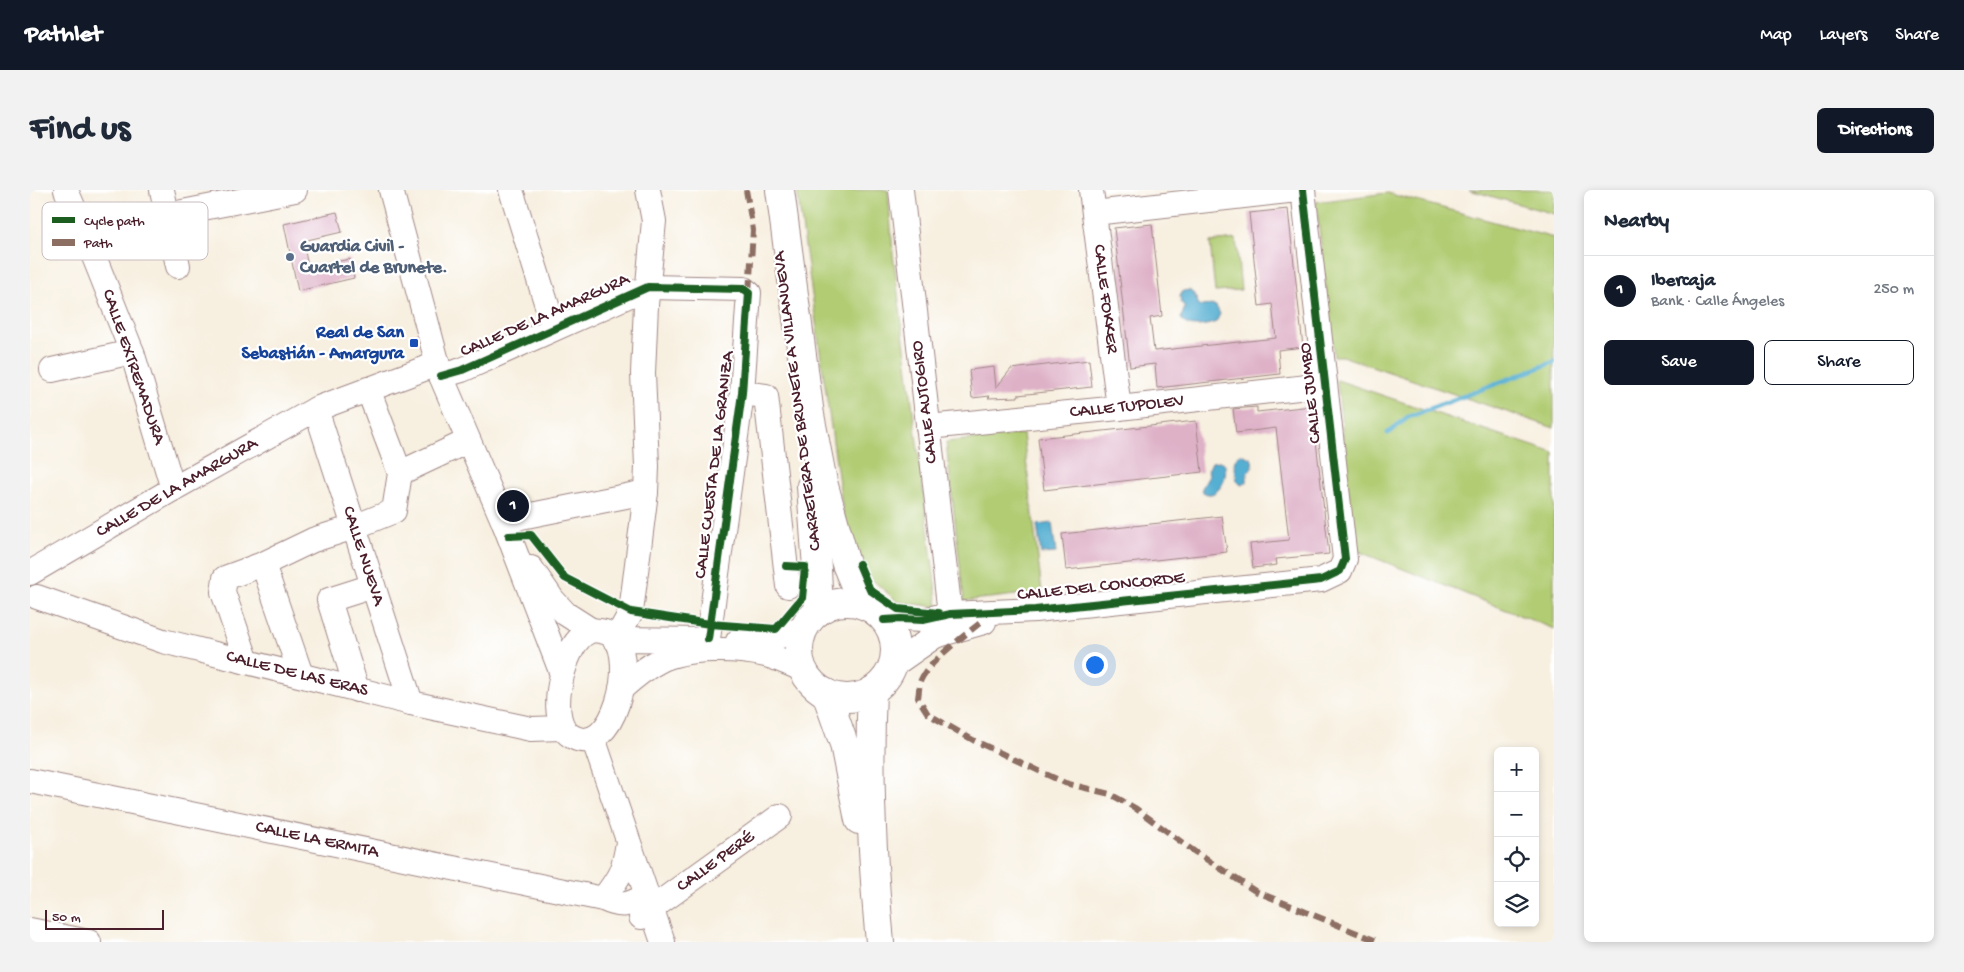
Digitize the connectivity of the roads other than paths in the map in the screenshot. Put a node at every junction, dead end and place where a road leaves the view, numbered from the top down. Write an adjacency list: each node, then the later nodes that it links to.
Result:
1 (66, 190): 12 (street, CALLE EXTREMADURA)
2 (295, 190): 13 (street)
3 (511, 190): 20 (street)
4 (648, 190): 18 (street)
5 (772, 190): 44 (highway, CARRETERA DE BRUNETE A VILLANUEVA)
6 (780, 190): 42 (highway, CARRETERA DE BRUNETE A VILLANUEVA)
7 (901, 190): 29 (street, CALLE AUTOGIRO)
8 (1091, 190): 14 (street, CALLE FOKKER)
9 (1297, 190): 14 (street)
10 (1303, 190): 24 (street, CALLE JUMBO)
11 (398, 192): 23 (street)
12 (71, 202)
13 (208, 207)
14 (1094, 213): 27 (street, CALLE FOKKER)
15 (95, 260): 21 (street, CALLE EXTREMADURA)
16 (177, 260): 17 (street)
17 (178, 266)
18 (648, 287): 19 (street, CALLE DE LA AMARGURA); 20 (street, CALLE DE LA AMARGURA); 33 (street)
19 (749, 294): 26 (street, CALLE CUESTA DE LA GRANIZA)
20 (554, 328): 23 (street, CALLE DE LA AMARGURA)
21 (132, 352): 22 (street); 32 (street, CALLE EXTREMADURA)
22 (52, 370)
23 (439, 370): 25 (street, CALLE DE LA AMARGURA); 30 (street)
24 (1325, 385): 27 (street, CALLE TUPOLEV); 37 (street, CALLE JUMBO)
25 (368, 389): 28 (street, CALLE DE LA AMARGURA); 31 (street)
26 (742, 393): 39 (street); 46 (street, CALLE CUESTA DE LA GRANIZA)
27 (1119, 408): 29 (street, CALLE TUPOLEV)
28 (316, 409): 32 (street, CALLE DE LA AMARGURA); 34 (street, CALLE NUEVA)
29 (928, 427): 43 (street, CALLE AUTOGIRO)
30 (468, 441): 31 (street); 35 (street)
31 (400, 473): 34 (street)
32 (173, 489): 40 (street, CALLE DE LA AMARGURA)
33 (646, 492): 35 (street); 45 (street)
34 (354, 527): 36 (street); 38 (street, CALLE NUEVA)
35 (507, 530): 45 (street); 50 (street)
36 (263, 564): 47 (street); 51 (street)
37 (1321, 580): 41 (street, CALLE DEL CONCORDE)
38 (373, 586): 53 (street); 56 (street, CALLE NUEVA)
39 (788, 586)
40 (32, 588): 47 (street, CALLE DE LAS ERAS)
41 (1034, 610): 43 (street, CALLE DEL CONCORDE); 48 (street, CALLE DEL CONCORDE)
42 (874, 613): 43 (street, CALLE DEL CONCORDE); 44 (highway); 48 (highway)
43 (950, 614)
44 (811, 620): 46 (street); 49 (highway)
45 (606, 635): 46 (street); 50 (street); 52 (street)
46 (708, 640)
47 (248, 662): 51 (street, CALLE DE LAS ERAS)
48 (892, 666): 54 (highway)
49 (802, 669): 52 (street); 55 (highway)
50 (562, 674): 57 (street)
51 (301, 675): 53 (street, CALLE DE LAS ERAS)
52 (622, 689): 58 (street)
53 (357, 690): 56 (street, CALLE DE LAS ERAS)
54 (872, 691): 55 (highway); 64 (highway)
55 (826, 693): 64 (highway)
56 (411, 704): 57 (street, CALLE DE LAS ERAS)
57 (562, 728): 58 (street)
58 (593, 738): 61 (street)
59 (30, 780): 62 (street, CALLE LA ERMITA)
60 (780, 816): 63 (street, CALLE PERÉ)
61 (628, 842): 62 (street); 63 (street)
62 (609, 902): 63 (street, CALLE LA ERMITA)
63 (644, 902): 66 (street)
64 (877, 910): 68 (highway)
65 (30, 930): 67 (street)
66 (663, 941)
67 (89, 942)
68 (880, 942)

